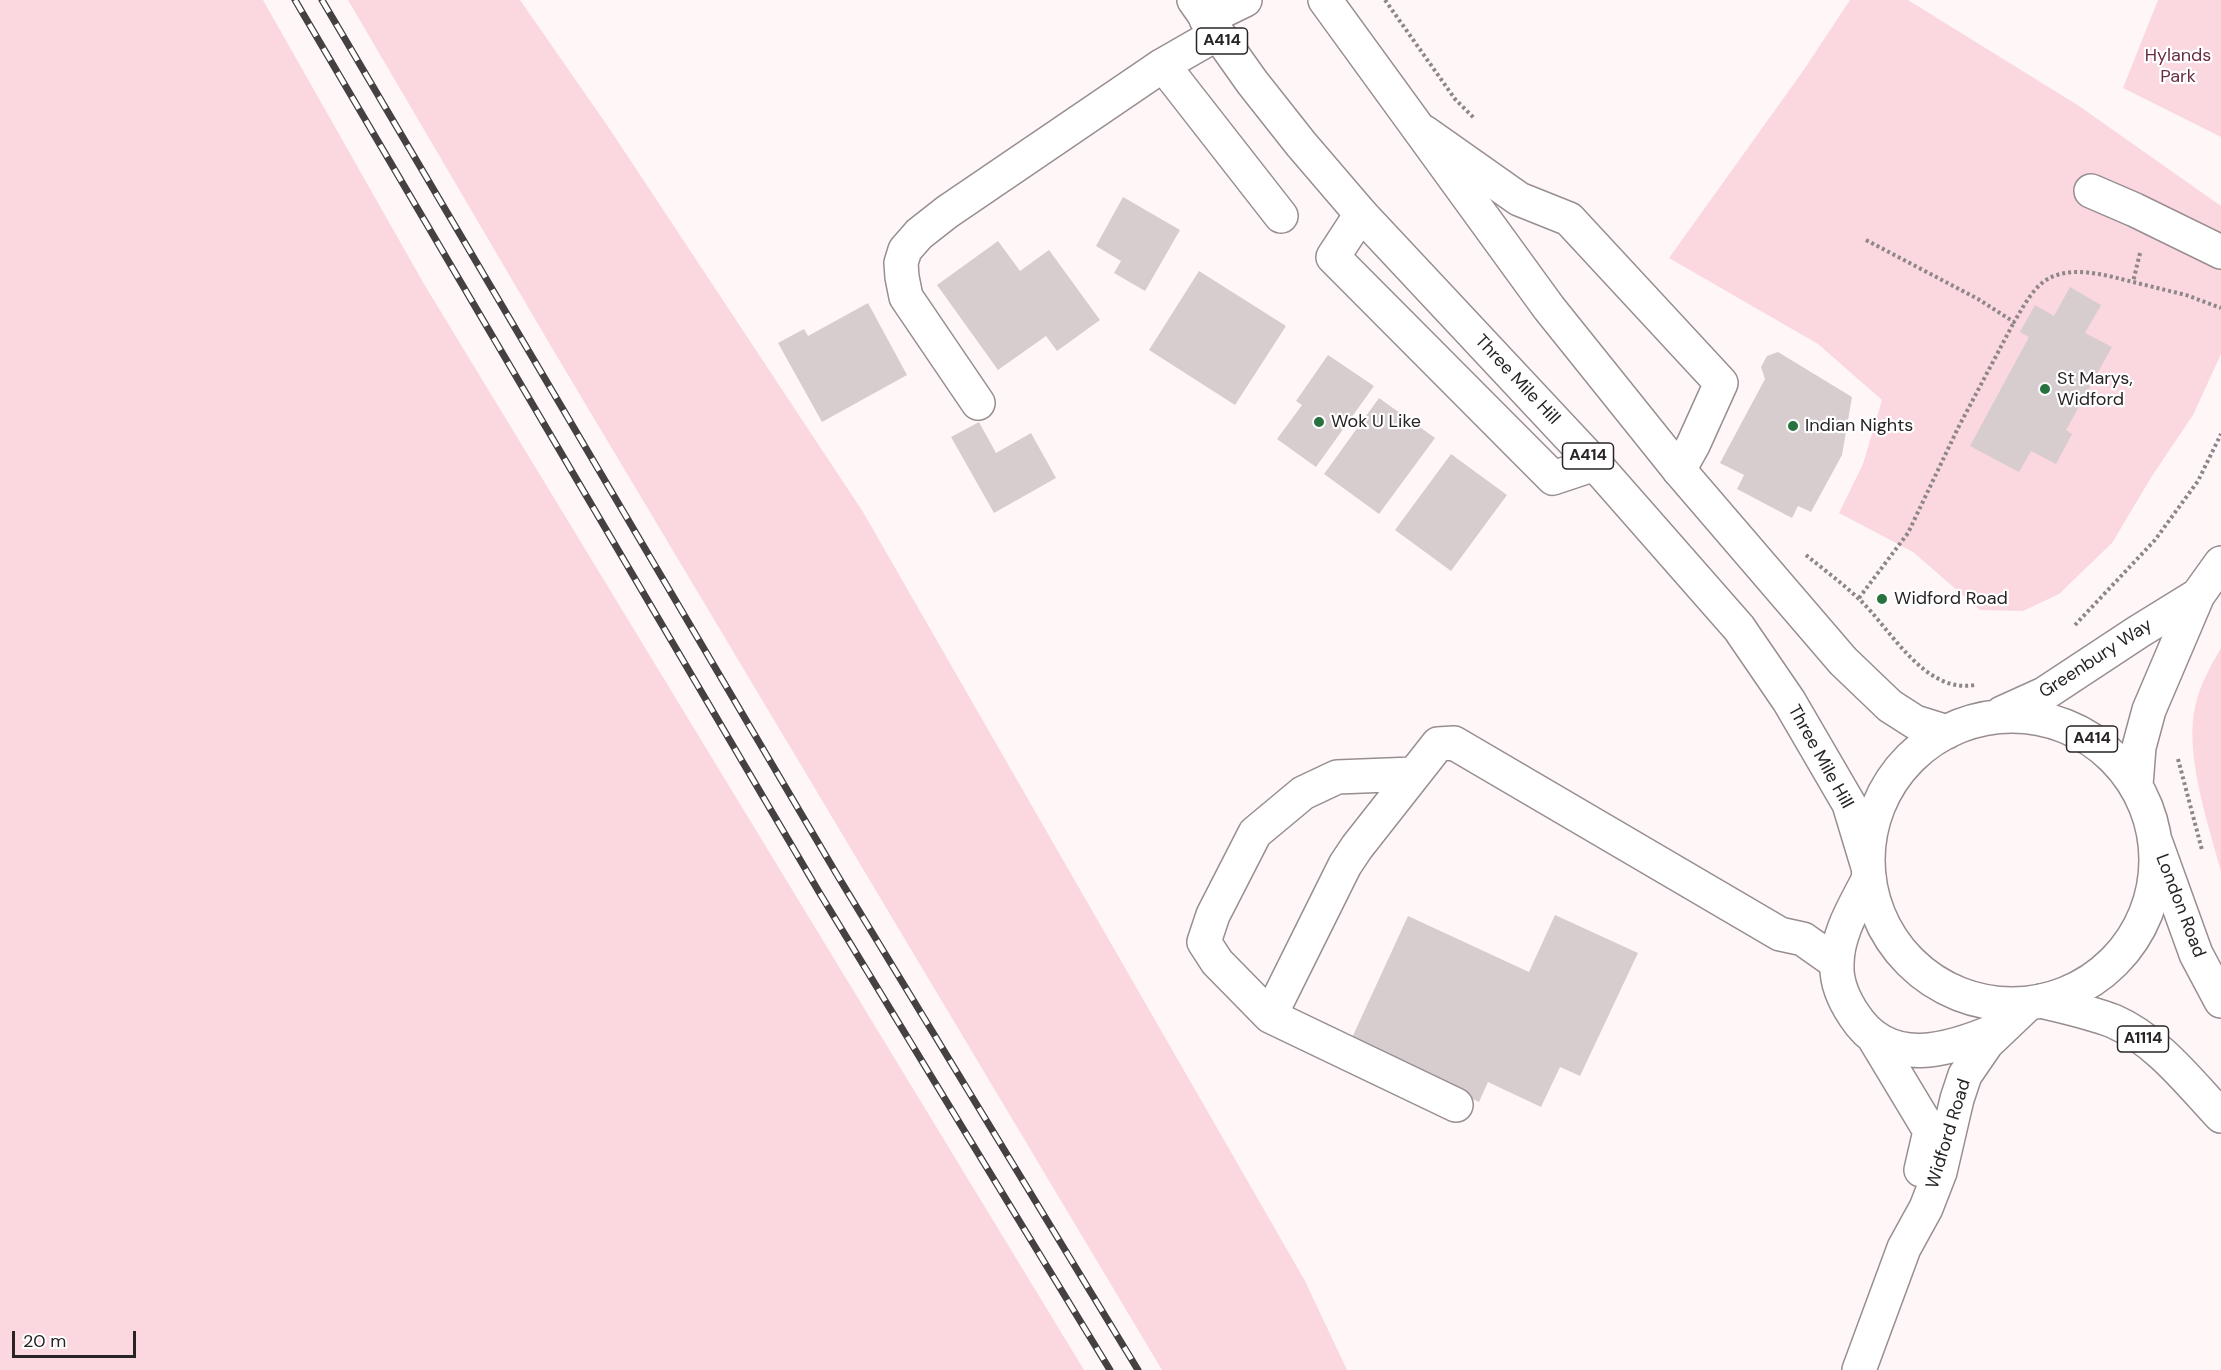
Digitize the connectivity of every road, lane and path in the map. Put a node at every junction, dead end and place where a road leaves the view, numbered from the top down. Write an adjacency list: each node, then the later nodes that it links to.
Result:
1 (1245, 0): 4 (main road)
2 (1325, 0): 7 (main road)
3 (1385, 0): 6 (path)
4 (1206, 18): 5 (main road); 9 (main road, Three Mile Hill / A414)
5 (1163, 65): 10 (main road); 19 (main road)
6 (1480, 123)
7 (1415, 126): 22 (main road); 22 (main road)
8 (2091, 191): 11 (main road)
9 (1361, 214): 17 (main road, Three Mile Hill / A414); 18 (main road)
10 (1281, 216)
11 (2151, 217): 13 (main road); 14 (path)
12 (1866, 240): 16 (path)
13 (2221, 252)
14 (2133, 282): 15 (path); 16 (path)
15 (2221, 308)
16 (2014, 322): 26 (path)
17 (1473, 333): 18 (main road); 21 (main road, Three Mile Hill / A414)
18 (1430, 355): 21 (main road)
19 (978, 403)
20 (2221, 434): 27 (path)
21 (1595, 464): 36 (main road, Three Mile Hill / A414)
22 (1678, 470): 30 (main road)
23 (1805, 554): 26 (path)
24 (2221, 563): 25 (main road, Greenbury Way / A414)
25 (2198, 595): 29 (main road, Greenbury Way / A414); 33 (main road, Greenbury Way / A414)
26 (1859, 598): 28 (path)
27 (2067, 634)
28 (1979, 684)
29 (1992, 717): 30 (main road, A414); 33 (main road, A414)
30 (1947, 732): 36 (main road, A414)
31 (2177, 749): 35 (path)
32 (1413, 774): 37 (main road); 40 (main road); 40 (main road)
33 (2136, 785): 34 (main road, A414)
34 (2156, 843): 38 (main road, London Road); 39 (main road, A414)
35 (2203, 854)
36 (1869, 873): 37 (main road, Widford Road); 39 (main road, A414)
37 (1837, 963): 42 (main road, Widford Road)
38 (2221, 1001)
39 (2034, 1003): 41 (main road, Widford Road); 44 (main road, A1114)
40 (1270, 1016): 43 (main road)
41 (2004, 1028): 42 (main road, Widford Road); 45 (main road, Widford Road)
42 (1874, 1038): 45 (main road, Widford Road)
43 (1456, 1105)
44 (2221, 1116)
45 (1904, 1248): 46 (main road, Widford Road)
46 (1858, 1370)

